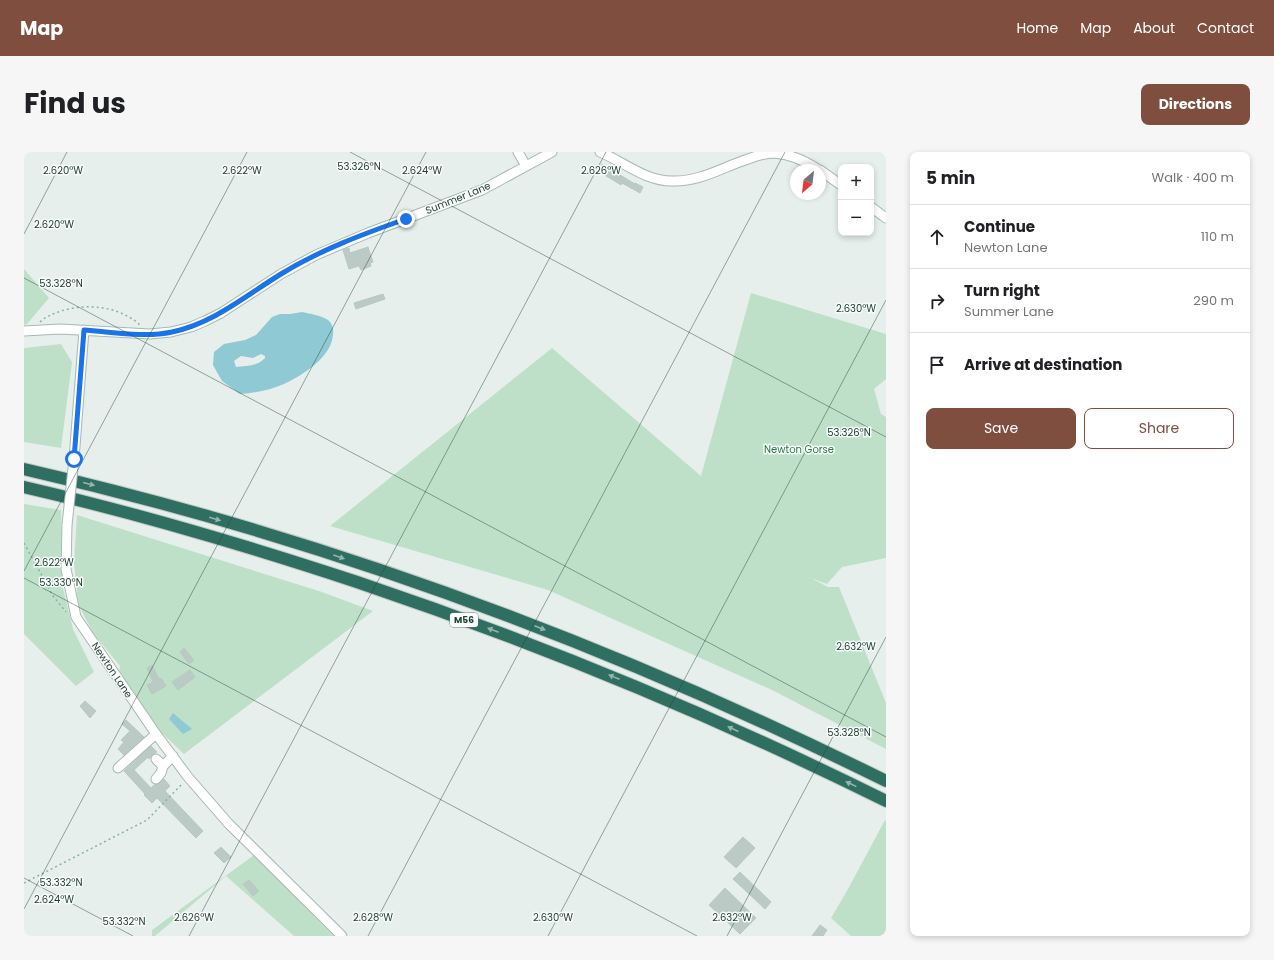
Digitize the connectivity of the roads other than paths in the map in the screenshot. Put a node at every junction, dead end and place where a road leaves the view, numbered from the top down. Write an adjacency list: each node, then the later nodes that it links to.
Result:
1 (518, 152): 5 (street)
2 (552, 152): 5 (street, Summer Lane)
3 (600, 152): 4 (street)
4 (808, 164)
5 (526, 166): 10 (street, Summer Lane)
6 (826, 174): 7 (street)
7 (838, 183)
8 (874, 209): 9 (street)
9 (886, 218)
10 (84, 330): 11 (street, Summer Lane); 14 (street, Newton Lane, bridge)
11 (24, 331)
12 (24, 469): 20 (highway, M56, one-way to 20)
13 (24, 487): 21 (highway, M56, one-way to 13)
14 (156, 734): 15 (street, Newton Lane); 18 (street)
15 (173, 756): 17 (street); 22 (street, Newton Lane)
16 (156, 759): 17 (street)
17 (163, 766): 19 (street)
18 (118, 768)
19 (156, 779)
20 (886, 781)
21 (886, 801)
22 (342, 936)

